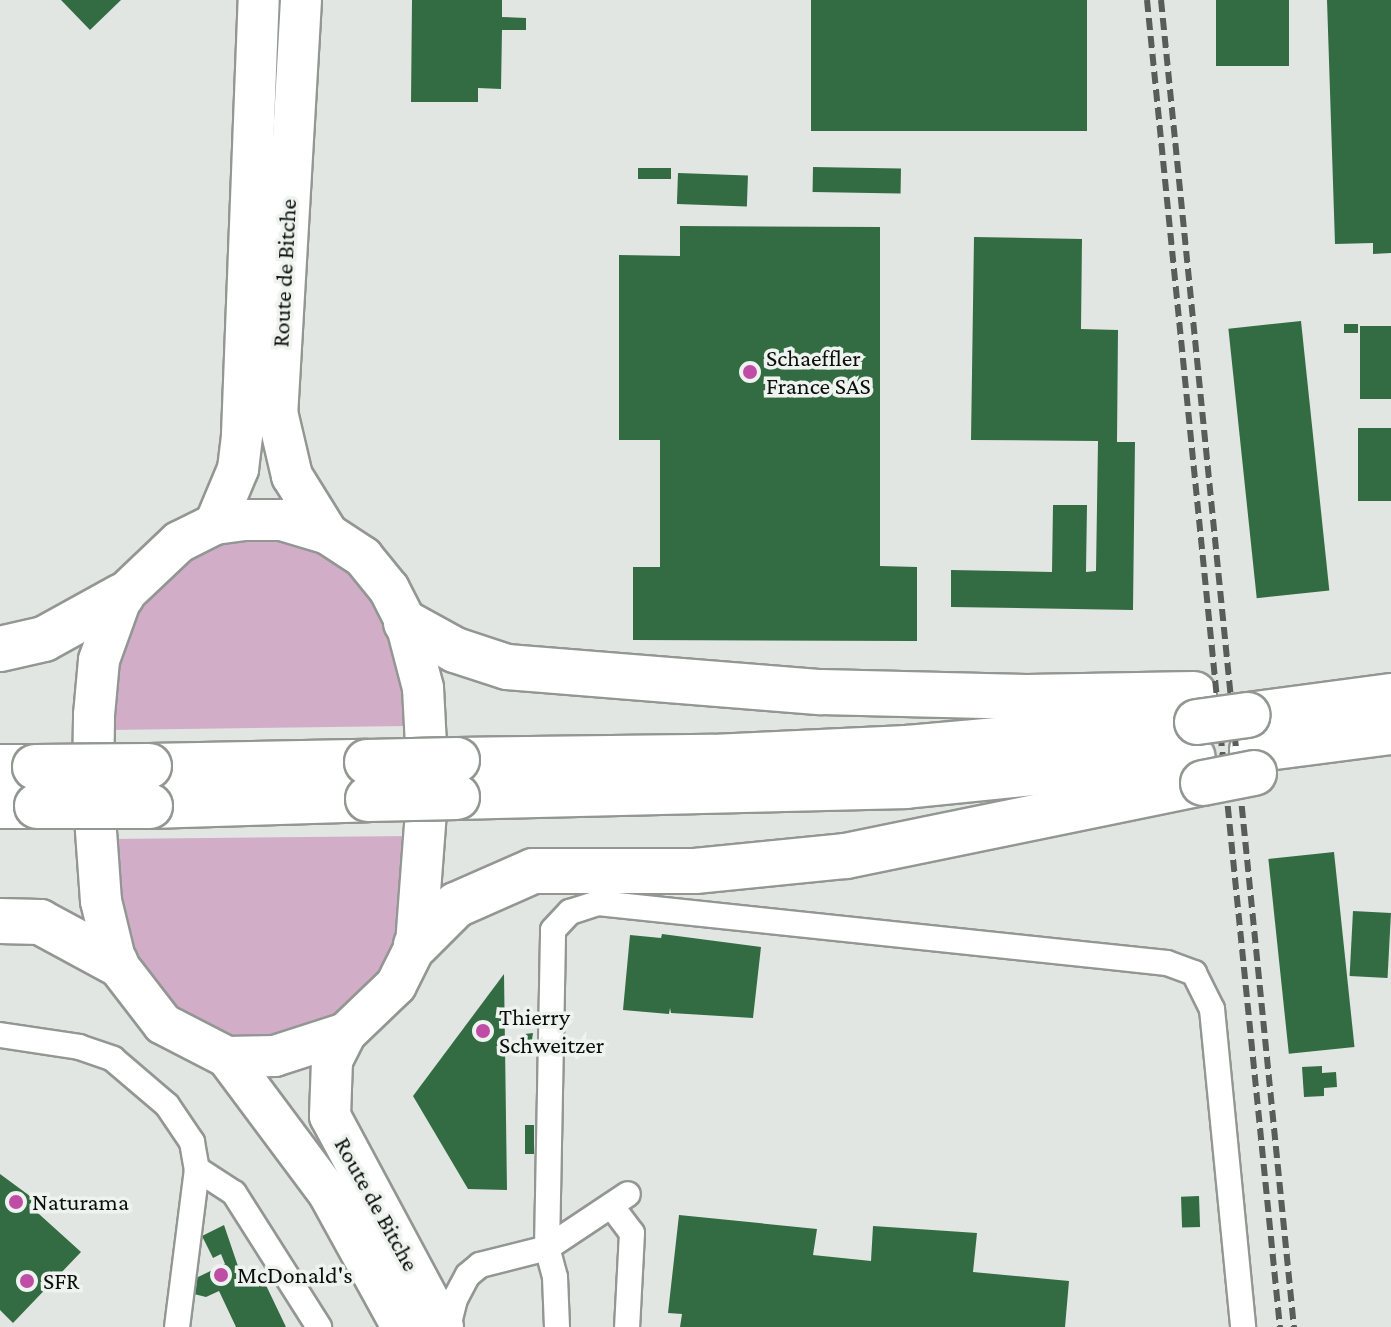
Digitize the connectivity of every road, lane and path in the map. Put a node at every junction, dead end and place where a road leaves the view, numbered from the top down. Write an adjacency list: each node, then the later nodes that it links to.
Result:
1 (259, 0): 3 (main road, Route de Bitche)
2 (301, 0): 4 (main road, Route de Bitche)
3 (215, 524): 4 (main road); 5 (main road)
4 (328, 534): 6 (main road)
5 (122, 596): 7 (highway); 15 (main road)
6 (406, 623): 11 (highway); 14 (main road)
7 (0, 649)
8 (1391, 696): 9 (highway)
9 (1263, 730): 10 (highway); 11 (highway, bridge); 11 (highway, bridge)
10 (1391, 732)
11 (1199, 739): 12 (highway, bridge); 14 (highway)
12 (18, 786)
13 (0, 921): 15 (highway)
14 (416, 945): 16 (main road)
15 (116, 963): 18 (main road)
16 (346, 1033): 18 (main road); 24 (main road, Route de Bitche)
17 (0, 1035): 19 (street)
18 (227, 1057): 23 (main road, Route de Bitche)
19 (197, 1169): 21 (street); 22 (street)
20 (547, 1248): 24 (street); 25 (street); 26 (street); 27 (street)
21 (177, 1327)
22 (319, 1327)
23 (402, 1327)
24 (446, 1327)
25 (557, 1327)
26 (627, 1327)
27 (1243, 1327)

